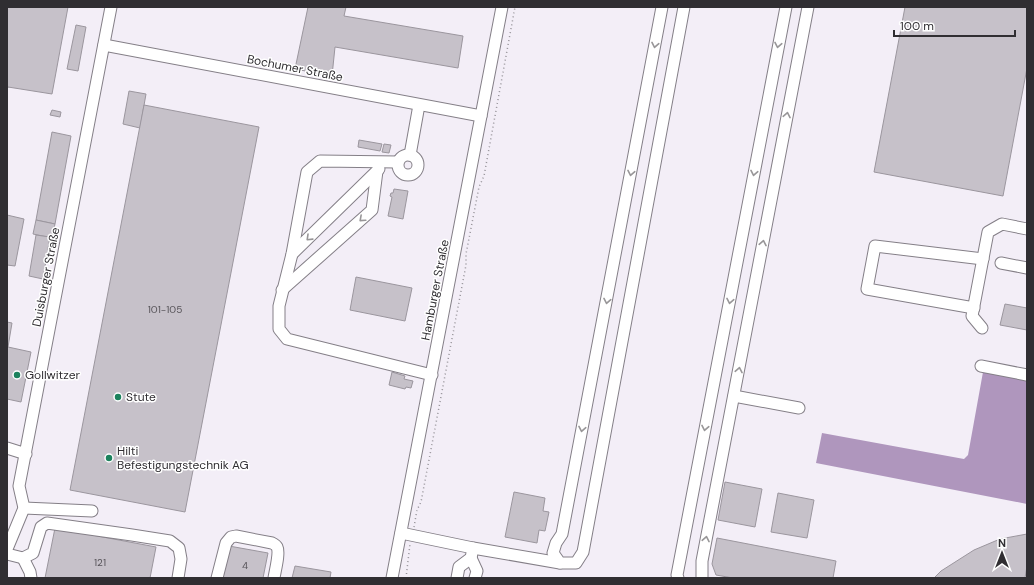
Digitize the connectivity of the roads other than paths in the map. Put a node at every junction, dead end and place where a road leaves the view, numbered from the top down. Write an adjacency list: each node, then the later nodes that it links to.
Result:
1 (111, 7): 7 (street, Duisburger Straße)
2 (502, 7): 9 (street, Hamburger Straße)
3 (662, 7): 35 (street, one-way to 35)
4 (684, 7): 35 (street)
5 (786, 7): 44 (street, one-way to 44)
6 (808, 7): 24 (street, one-way to 6)
7 (104, 45): 8 (street, Bochumer Straße); 27 (street, Duisburger Straße)
8 (419, 105): 9 (street, Bochumer Straße); 10 (street)
9 (481, 116): 22 (street, Hamburger Straße)
10 (410, 155): 11 (street); 11 (street)
11 (393, 162): 12 (street); 14 (street)
12 (377, 171): 14 (street, one-way to 14); 18 (street, one-way to 18)
13 (1027, 229): 15 (street)
14 (292, 254): 18 (street)
15 (983, 259): 19 (street); 19 (street)
16 (1001, 263): 17 (street)
17 (1027, 268)
18 (282, 290): 22 (street)
19 (974, 308): 20 (street)
20 (982, 328)
21 (982, 366): 23 (street)
22 (432, 375): 30 (street, Hamburger Straße)
23 (1027, 375)
24 (734, 396): 25 (street); 45 (street, one-way to 24)
25 (799, 408)
26 (7, 448): 27 (street)
27 (26, 454): 28 (street, Duisburger Straße)
28 (24, 508): 29 (street); 31 (street)
29 (92, 511)
30 (407, 534): 33 (street); 40 (street, Hamburger Straße)
31 (7, 549)
32 (7, 554): 34 (street)
33 (470, 556): 35 (street); 41 (street); 42 (street); 43 (street)
34 (23, 558): 36 (street); 37 (street)
35 (560, 563)
36 (31, 578)
37 (178, 578)
38 (217, 578): 39 (street)
39 (274, 578)
40 (392, 578)
41 (457, 578)
42 (462, 578)
43 (475, 578)
44 (678, 578)
45 (702, 578)

